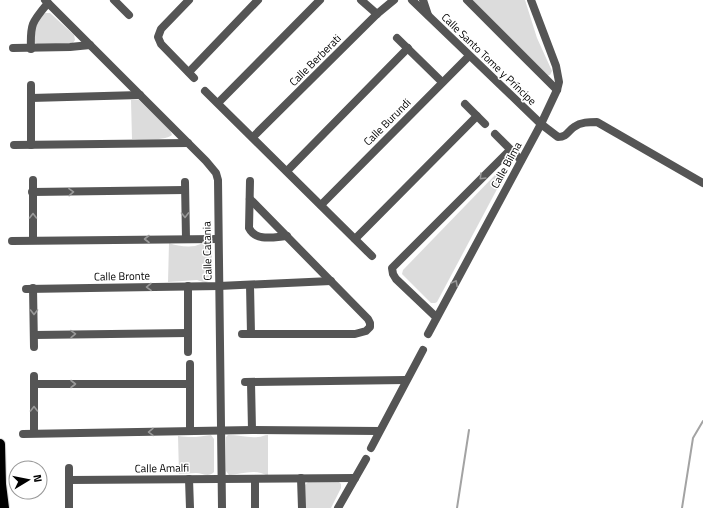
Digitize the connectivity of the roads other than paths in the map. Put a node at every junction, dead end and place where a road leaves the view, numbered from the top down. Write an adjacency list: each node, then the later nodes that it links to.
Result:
1 (189, 0): 2 (street)
2 (258, 0)
3 (320, 0): 27 (street)
4 (361, 0): 12 (street)
5 (394, 0): 12 (street, Calle Berberati)
6 (412, 0): 14 (street, Calle Santo Tome y Príncipe)
7 (423, 0): 14 (street)
8 (467, 0): 23 (street)
9 (531, 0): 23 (street, Calle Bilma)
10 (118, 1): 13 (street)
11 (46, 2): 16 (street, Calle Catania); 19 (street)
12 (377, 14): 33 (street, Calle Berberati)
13 (129, 15)
14 (428, 16): 20 (street, Calle Santo Tome y Príncipe)
15 (397, 38): 18 (street)
16 (90, 45): 19 (street); 25 (street, Calle Catania)
17 (13, 48): 19 (street)
18 (408, 48): 21 (street); 39 (street)
19 (31, 49)
20 (469, 56): 21 (street, Calle Burundi); 31 (street, Calle Santo Tome y Príncipe)
21 (442, 82): 45 (street, Calle Burundi)
22 (31, 85): 26 (street)
23 (557, 90): 31 (street, Calle Bilma)
24 (205, 91): 27 (street)
25 (140, 95): 26 (street); 34 (street, Calle Catania)
26 (31, 98): 36 (street)
27 (218, 103): 33 (street)
28 (465, 104): 29 (street)
29 (477, 116): 30 (street); 49 (street)
30 (485, 124)
31 (541, 124): 38 (street, Calle Bilma); 42 (street, Calle Santo Tome y Príncipe)
32 (495, 134): 37 (street)
33 (253, 137): 39 (street)
34 (188, 143): 36 (street); 48 (street, Calle Catania)
35 (14, 145): 36 (street)
36 (31, 145)
37 (510, 150): 38 (street); 57 (street, one-way to 57)
38 (521, 160): 57 (street, Calle Bilma, one-way to 38)
39 (287, 171): 45 (street)
40 (32, 180): 43 (street)
41 (250, 181): 44 (street)
42 (703, 183)
43 (32, 192): 47 (street, one-way to 47); 50 (street, one-way to 43)
44 (250, 199): 46 (street); 46 (street)
45 (321, 205): 49 (street)
46 (287, 236): 53 (street)
47 (186, 239): 48 (street); 50 (street, one-way to 50)
48 (218, 239): 56 (street, Calle Catania)
49 (355, 239): 52 (street)
50 (33, 240): 51 (street)
51 (12, 241)
52 (372, 256)
53 (331, 281): 54 (street, Calle Bronte); 60 (street)
54 (250, 285): 56 (street, Calle Bronte); 60 (street)
55 (188, 286): 56 (street, Calle Bronte); 58 (street); 62 (street, Calle Bronte, one-way to 62)
56 (219, 286): 71 (street, Calle Catania)
57 (436, 317): 61 (street, Calle Bilma)
58 (188, 333): 62 (street, one-way to 58); 65 (street)
59 (242, 334): 60 (street)
60 (251, 334)
61 (428, 334)
62 (34, 335): 63 (street)
63 (34, 346)
64 (423, 350): 67 (street)
65 (188, 352)
66 (190, 364): 68 (street)
67 (406, 380): 69 (street); 72 (street)
68 (189, 384): 70 (street); 73 (street, one-way to 68)
69 (252, 430): 71 (street); 72 (street)
70 (190, 431): 71 (street); 73 (street, one-way to 73)
71 (221, 431): 82 (street, Calle Catania)
72 (379, 431): 76 (street)
73 (34, 433): 74 (street)
74 (23, 434)
75 (0, 444): 85 (main road)
76 (371, 448)
77 (366, 459): 80 (street)
78 (69, 468): 84 (street)
79 (301, 478): 80 (street, Calle Amalfi); 83 (street, Calle Amalfi); 90 (street)
80 (354, 478): 91 (street)
81 (189, 479): 82 (street, Calle Amalfi); 84 (street, Calle Amalfi); 87 (street)
82 (222, 479): 83 (street, Calle Amalfi); 88 (street, Calle Catania)
83 (255, 479): 89 (street)
84 (69, 480): 86 (street)
85 (4, 508)
86 (69, 508)
87 (190, 508)
88 (222, 508)
89 (255, 508)
90 (302, 508)
91 (338, 508)

